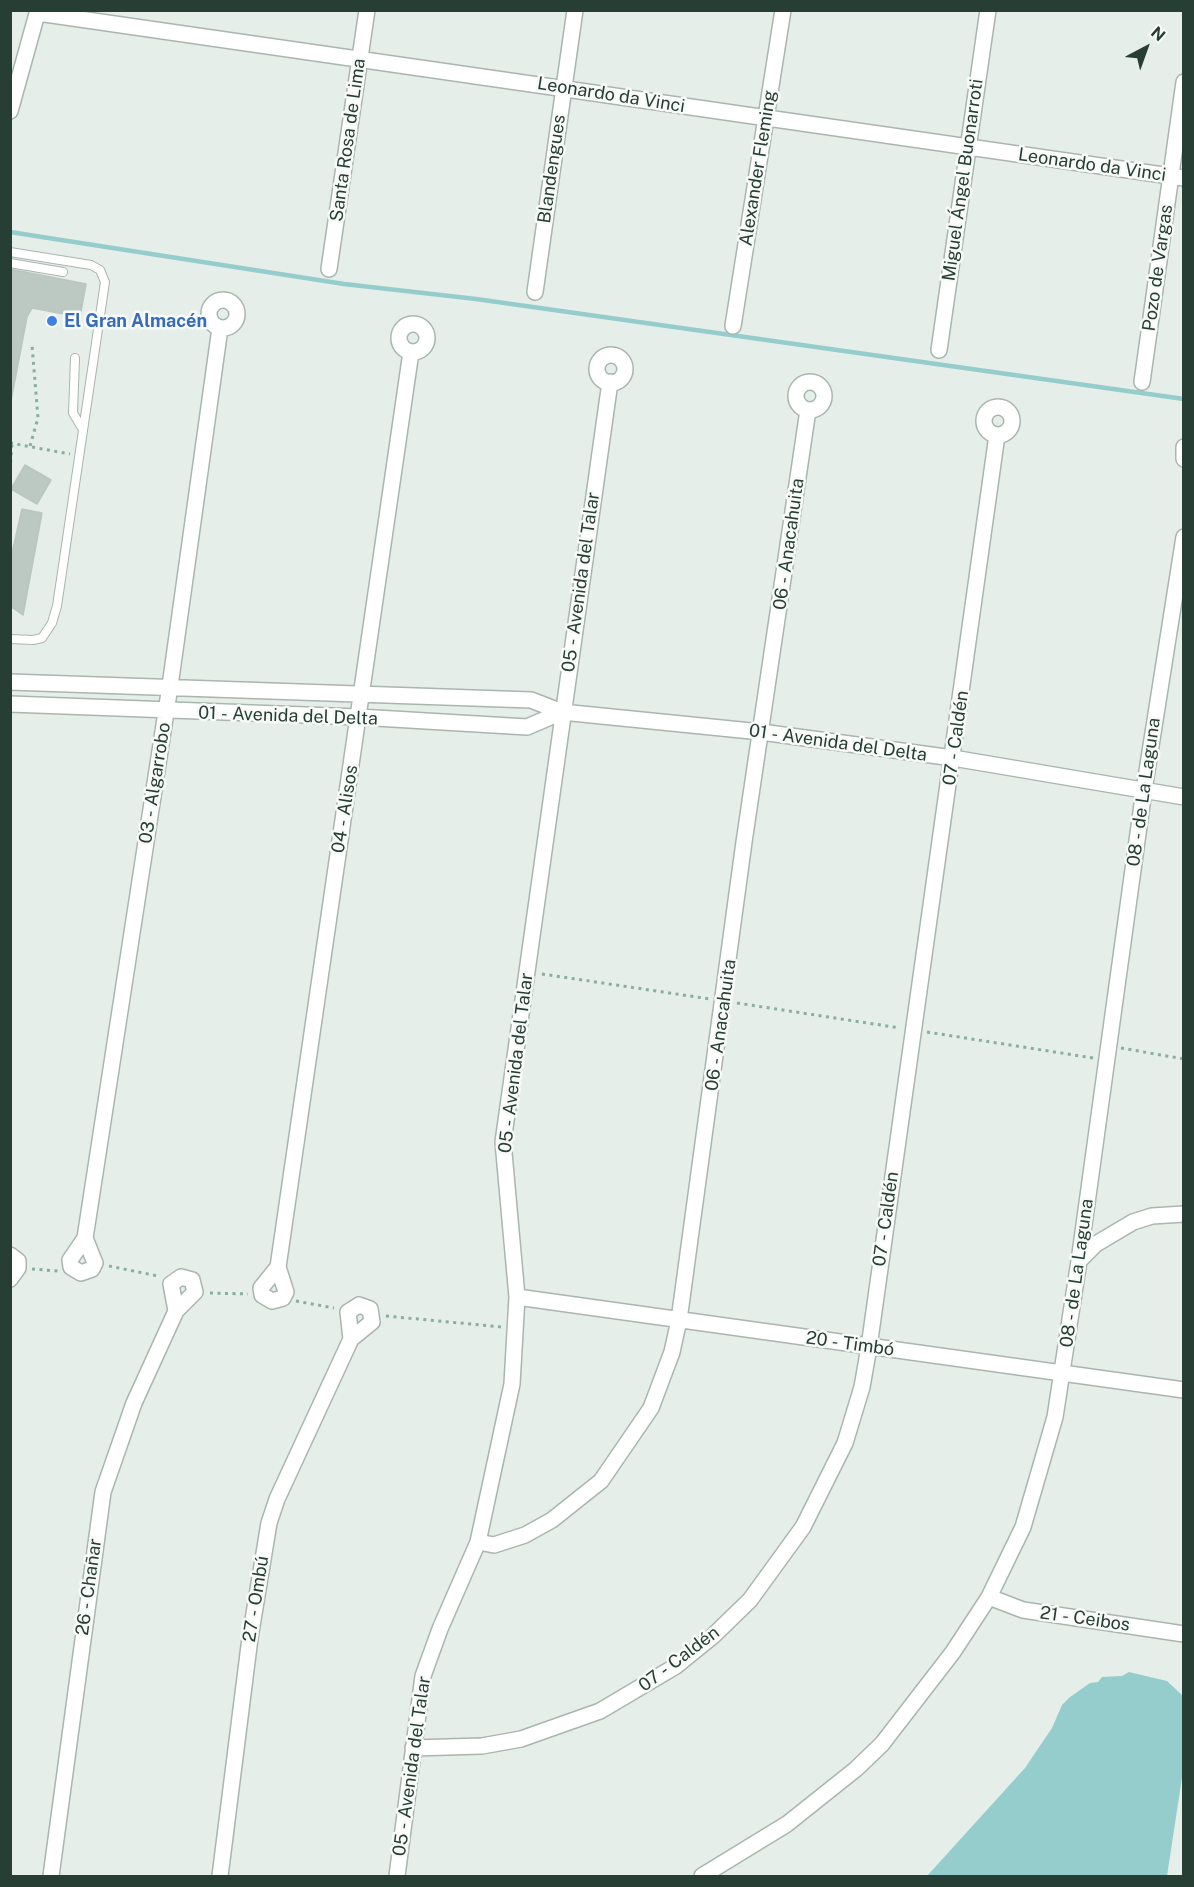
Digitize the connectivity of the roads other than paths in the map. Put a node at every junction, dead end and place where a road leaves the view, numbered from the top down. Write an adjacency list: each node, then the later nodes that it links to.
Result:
1 (367, 10): 6 (street, Santa Rosa de Lima)
2 (575, 10): 8 (street, Blandengues)
3 (783, 10): 10 (street, Alexander Fleming)
4 (988, 10): 11 (street, Miguel Ángel Buonarroti)
5 (38, 12): 6 (street, Leonardo da Vinci); 9 (street)
6 (360, 59): 8 (street, Leonardo da Vinci); 15 (street, Santa Rosa de Lima)
7 (1184, 82): 12 (street, Pozo de Vargas)
8 (563, 88): 10 (street, Leonardo da Vinci); 17 (street, Blandengues)
9 (10, 111)
10 (766, 120): 11 (street, Leonardo da Vinci); 18 (street, Alexander Fleming)
11 (967, 147): 12 (street, Leonardo da Vinci); 20 (street, Miguel Ángel Buonarroti)
12 (1177, 177): 24 (street, Pozo de Vargas)
13 (10, 252): 26 (lane)
14 (10, 263): 16 (lane)
15 (329, 270)
16 (63, 272)
17 (535, 292)
18 (733, 326)
19 (220, 328): 33 (street, 03 - Algarrobo)
20 (939, 350)
21 (411, 352): 34 (street, 04 - Alisos)
22 (75, 358): 26 (lane)
23 (610, 382): 37 (street, 05 - Avenida del Talar)
24 (1142, 382)
25 (808, 410): 39 (street, 06 - Anacahuita)
26 (82, 428): 31 (lane)
27 (997, 435): 40 (street, 07 - Caldén)
28 (1184, 447): 29 (street)
29 (1184, 459)
30 (1184, 537): 41 (street, 08 - de La Laguna)
31 (10, 639)
32 (10, 682): 33 (street, 01 - Avenida del Delta)
33 (170, 686): 34 (street, 01 - Avenida del Delta); 36 (street, 03 - Algarrobo)
34 (360, 692): 37 (street, 01 - Avenida del Delta); 38 (street, 04 - Alisos)
35 (10, 704): 36 (street, 01 - Avenida del Delta)
36 (166, 712): 38 (street, 01 - Avenida del Delta); 44 (street, 03 - Algarrobo)
37 (562, 712): 38 (street, 01 - Avenida del Delta); 39 (street, 01 - Avenida del Delta); 47 (street, 05 - Avenida del Talar)
38 (359, 717): 46 (street, 04 - Alisos)
39 (761, 732): 40 (street, 01 - Avenida del Delta); 49 (street, 06 - Anacahuita)
40 (953, 758): 41 (street, 01 - Avenida del Delta); 51 (street, 07 - Caldén)
41 (1144, 790): 42 (street, 01 - Avenida del Delta); 45 (street, 08 - de La Laguna)
42 (1184, 797)
43 (1184, 1214): 45 (street)
44 (85, 1238): 44 (street)
45 (1079, 1261): 52 (street, 08 - de La Laguna)
46 (278, 1267): 46 (street)
47 (517, 1297): 49 (street, 20 - Timbó); 54 (street, 05 - Avenida del Talar)
48 (176, 1311): 48 (street, 26 - Chañar); 58 (street, 26 - Chañar)
49 (679, 1320): 51 (street, 20 - Timbó); 54 (street, 06 - Anacahuita)
50 (351, 1339): 50 (street); 59 (street, 27 - Ombú)
51 (868, 1347): 52 (street, 20 - Timbó); 57 (street, 07 - Caldén)
52 (1062, 1374): 53 (street, 20 - Timbó); 55 (street, 08 - de La Laguna)
53 (1184, 1390)
54 (478, 1542): 57 (street, 05 - Avenida del Talar)
55 (989, 1597): 56 (street, 21 - Ceibos); 61 (street, 08 - de La Laguna)
56 (1184, 1634)
57 (413, 1748): 60 (street, 05 - Avenida del Talar)
58 (51, 1876)
59 (220, 1876)
60 (398, 1876)
61 (702, 1876)

